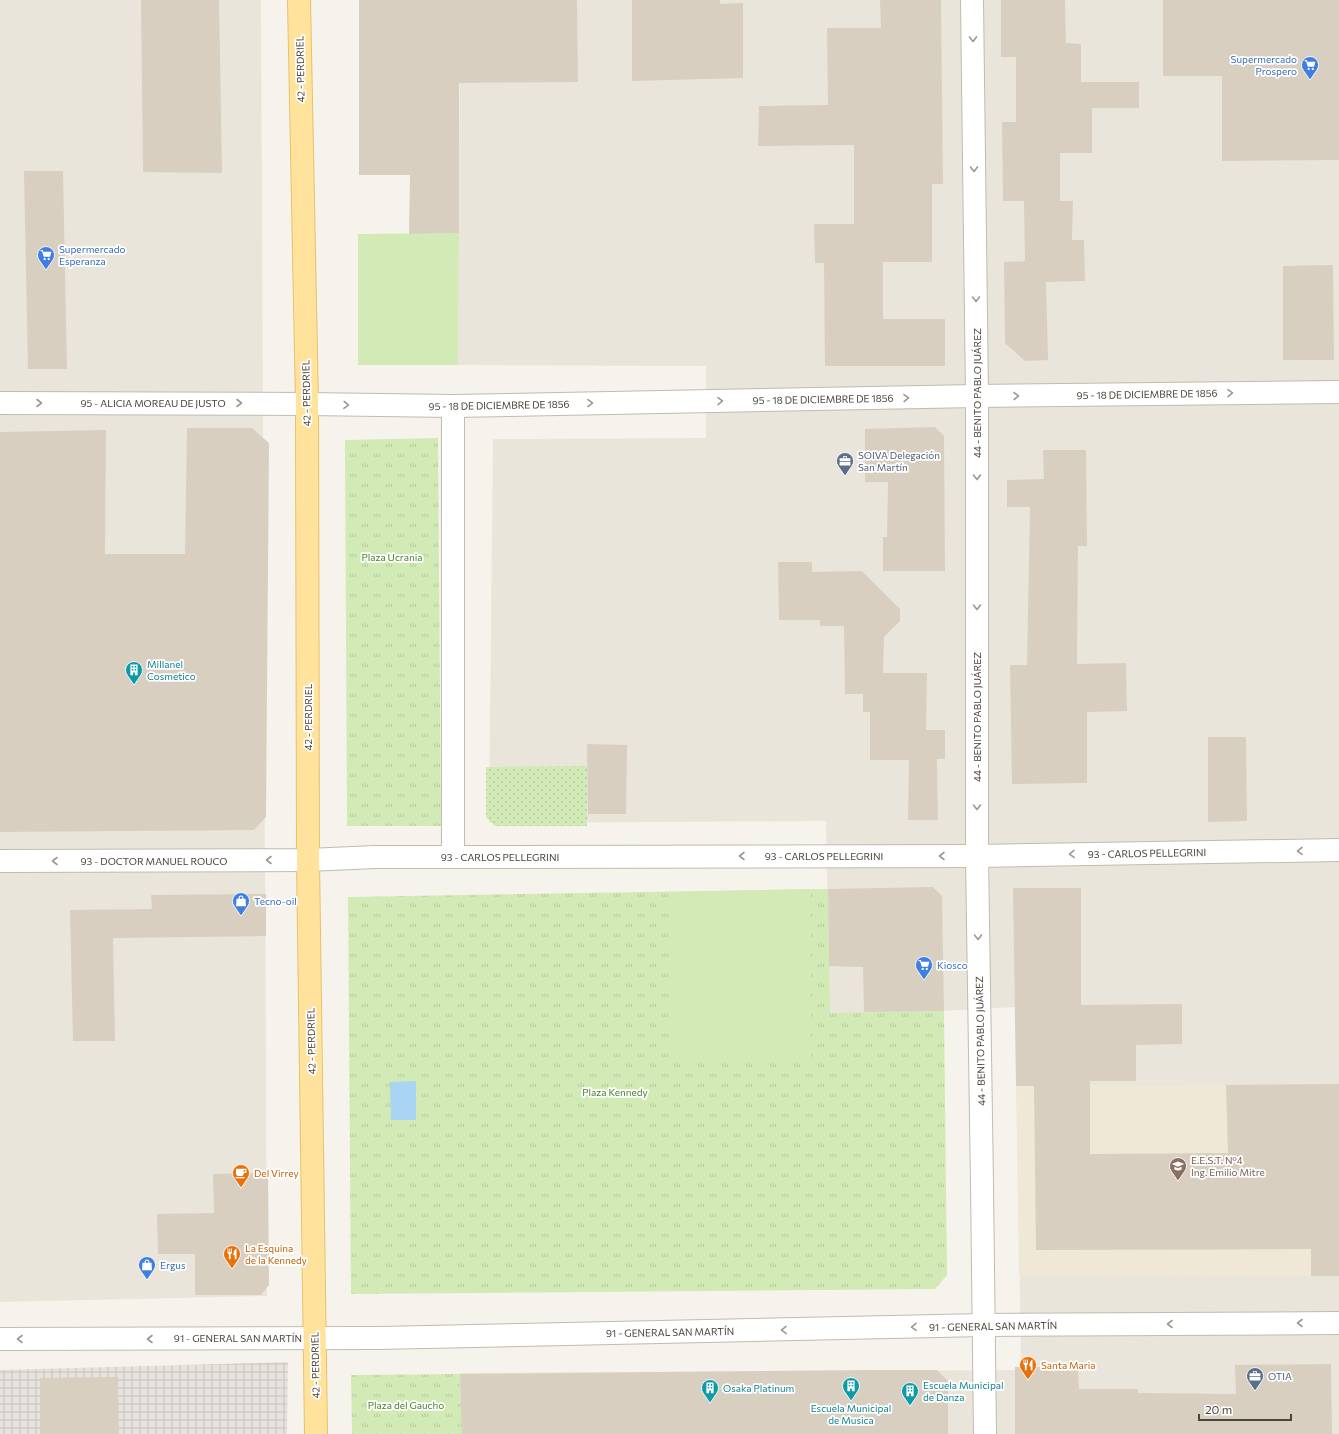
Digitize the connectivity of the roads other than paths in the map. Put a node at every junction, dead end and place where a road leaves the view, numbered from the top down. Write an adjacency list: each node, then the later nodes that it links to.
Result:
1 (299, 0): 6 (main road, 42 - PERDRIEL)
2 (972, 0): 4 (street, 44 - BENITO PABLO JUÁREZ, one-way to 4)
3 (1339, 392): 4 (street, 95 - 18 DE DICIEMBRE DE 1856, one-way to 3)
4 (977, 396): 7 (street, 95 - 18 DE DICIEMBRE DE 1856, one-way to 4); 9 (street, 44 - BENITO PABLO JUÁREZ, one-way to 9)
5 (0, 403): 6 (street, 95 - ALICIA MOREAU DE JUSTO, one-way to 6)
6 (307, 404): 7 (street, 95 - 18 DE DICIEMBRE DE 1856, one-way to 7); 11 (main road, 42 - PERDRIEL)
7 (453, 406): 10 (street)
8 (1339, 850): 9 (street, 93 - CARLOS PELLEGRINI, one-way to 9)
9 (977, 856): 10 (street, 93 - CARLOS PELLEGRINI, one-way to 10); 14 (street, 44 - BENITO PABLO JUÁREZ, one-way to 14)
10 (453, 857): 11 (street, 93 - CARLOS PELLEGRINI)
11 (308, 860): 12 (street, 93 - DOCTOR MANUEL ROUCO, one-way to 12); 15 (main road, 42 - PERDRIEL)
12 (0, 861)
13 (1339, 1323): 14 (street, 91 - GENERAL SAN MARTÍN, one-way to 14)
14 (984, 1325): 15 (street, 91 - GENERAL SAN MARTÍN, one-way to 15); 18 (street, 44 - BENITO PABLO JUÁREZ)
15 (315, 1338): 16 (street, 91 - GENERAL SAN MARTÍN, one-way to 16); 17 (main road, 42 - PERDRIEL)
16 (0, 1339)
17 (316, 1434)
18 (985, 1434)

